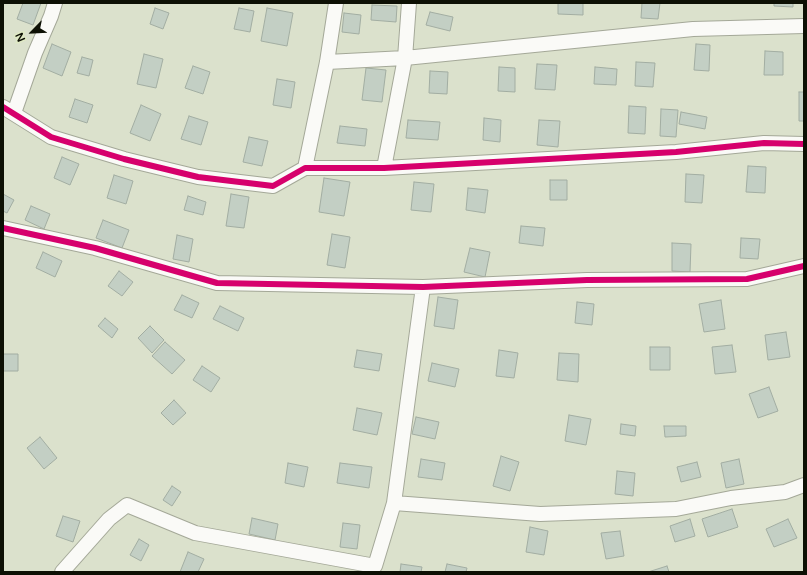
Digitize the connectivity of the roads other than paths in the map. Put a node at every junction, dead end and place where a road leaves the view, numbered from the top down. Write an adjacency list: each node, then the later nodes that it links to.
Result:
1 (55, 3): 7 (street)
2 (336, 3): 6 (street)
3 (409, 3): 5 (street)
4 (804, 26): 5 (street)
5 (405, 58): 6 (street); 10 (street)
6 (327, 62): 9 (street)
7 (8, 110): 9 (street)
8 (804, 144): 10 (street)
9 (305, 168): 10 (street)
10 (384, 168)
11 (3, 228): 13 (street)
12 (804, 266): 13 (street)
13 (423, 287): 15 (street)
14 (804, 485): 15 (street)
15 (394, 503): 16 (street)
16 (62, 572)

